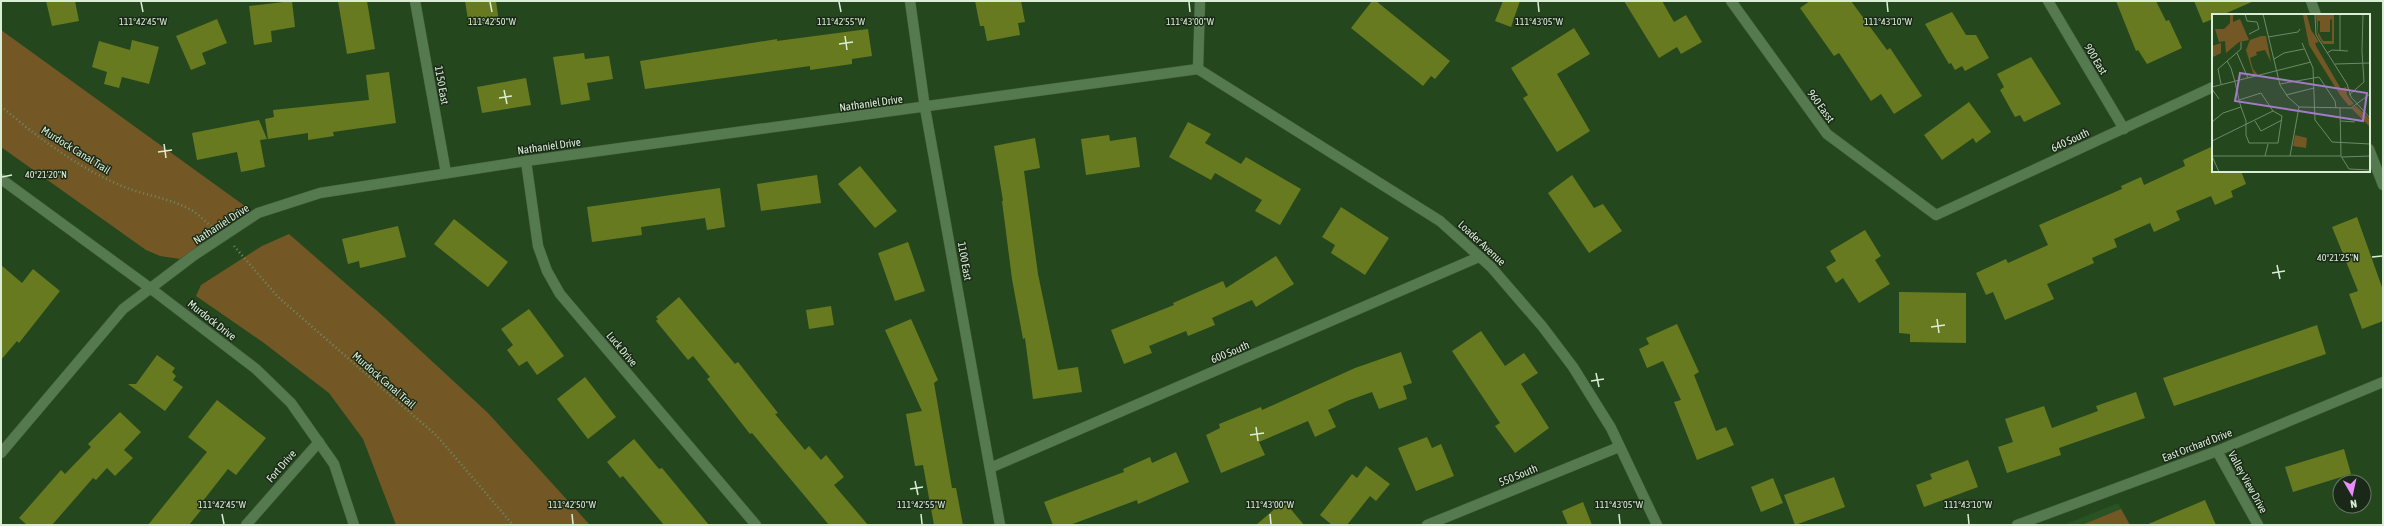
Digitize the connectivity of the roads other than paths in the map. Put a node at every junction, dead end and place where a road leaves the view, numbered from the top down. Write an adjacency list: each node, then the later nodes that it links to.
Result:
1 (415, 1): 14 (street, 1150 East)
2 (910, 1): 10 (street, 1100 East)
3 (1200, 1): 8 (street)
4 (1731, 1): 17 (street, 960 Easst)
5 (2048, 1): 11 (street, 900 East)
6 (2311, 1): 7 (street)
7 (2316, 14)
8 (1198, 69): 10 (street, Nathaniel Drive); 18 (street, Loader Avenue)
9 (2212, 87): 11 (street, 640 South)
10 (925, 108): 13 (street, Nathaniel Drive); 25 (street, 1100 East)
11 (2124, 129): 17 (street, 640 South)
12 (2370, 152): 16 (street)
13 (526, 161): 14 (street, Nathaniel Drive); 28 (street, Luck Drive)
14 (446, 173): 19 (street, Nathaniel Drive)
15 (1, 179): 19 (street, Murdock Drive)
16 (2383, 185)
17 (1936, 215)
18 (1479, 257): 22 (street, Loader Avenue); 25 (street, 600 South)
19 (150, 288): 21 (street, Murdock Drive); 24 (street, Nathaniel Drive)
20 (2383, 382): 23 (street, East Orchard Drive)
21 (319, 442): 26 (street, Fort Drive); 27 (street, Murdock Drive)
22 (1619, 446): 30 (street, 550 South); 31 (street, Loader Avenue)
23 (2217, 451): 32 (street, East Orchard Drive); 33 (street, Valley View Drive)
24 (1, 453)
25 (990, 468): 29 (street, 1100 East)
26 (246, 525)
27 (354, 525)
28 (756, 525)
29 (1000, 525)
30 (1427, 525)
31 (1657, 525)
32 (2017, 525)
33 (2258, 525)

